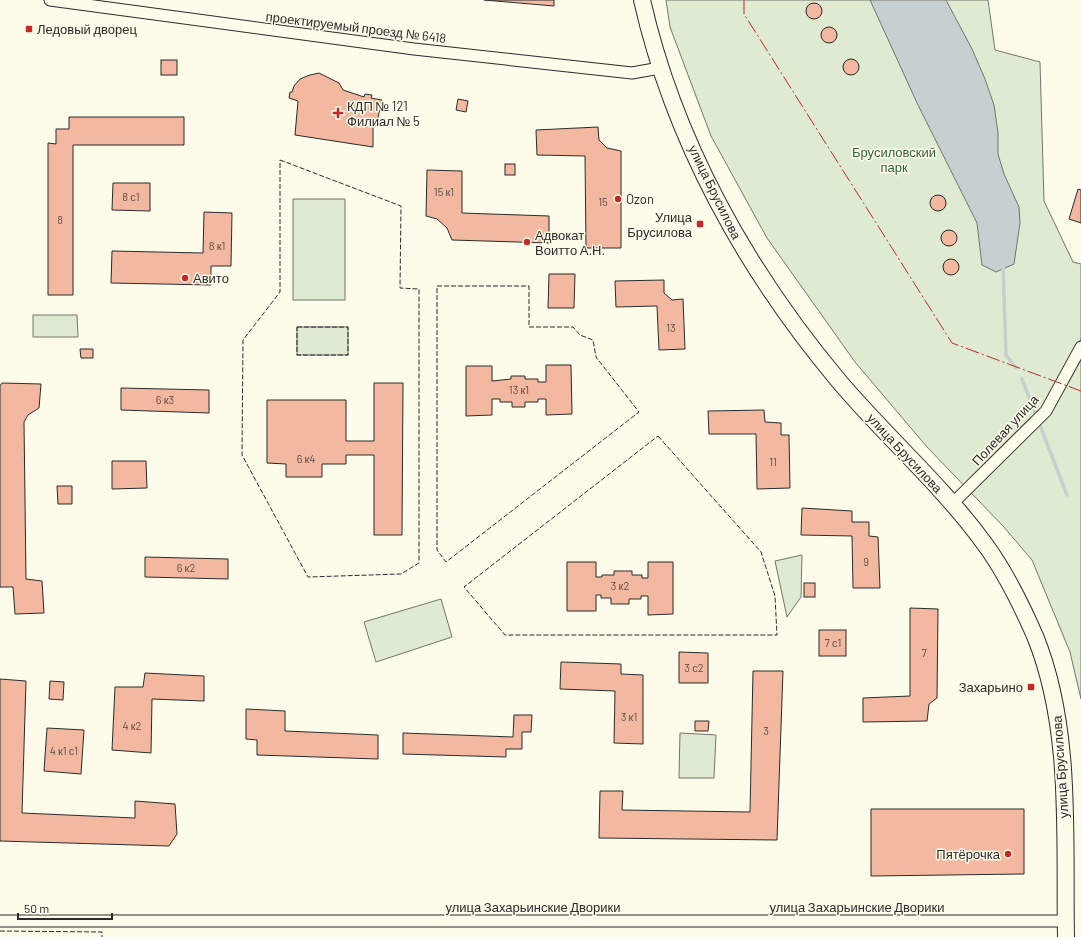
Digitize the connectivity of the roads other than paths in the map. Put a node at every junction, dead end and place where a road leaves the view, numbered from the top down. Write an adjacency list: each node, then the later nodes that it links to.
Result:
1 (50, 0): 3 (street, проектируемый проезд № 6418)
2 (642, 0): 3 (street, улица Брусилова)
3 (660, 68): 5 (street, улица Брусилова)
4 (1081, 347): 5 (street, Полевая улица)
5 (952, 504): 7 (street, улица Брусилова)
6 (0, 921): 7 (street, улица Захарьинские Дворики)
7 (1066, 921): 8 (street, улица Брусилова)
8 (1066, 937)

